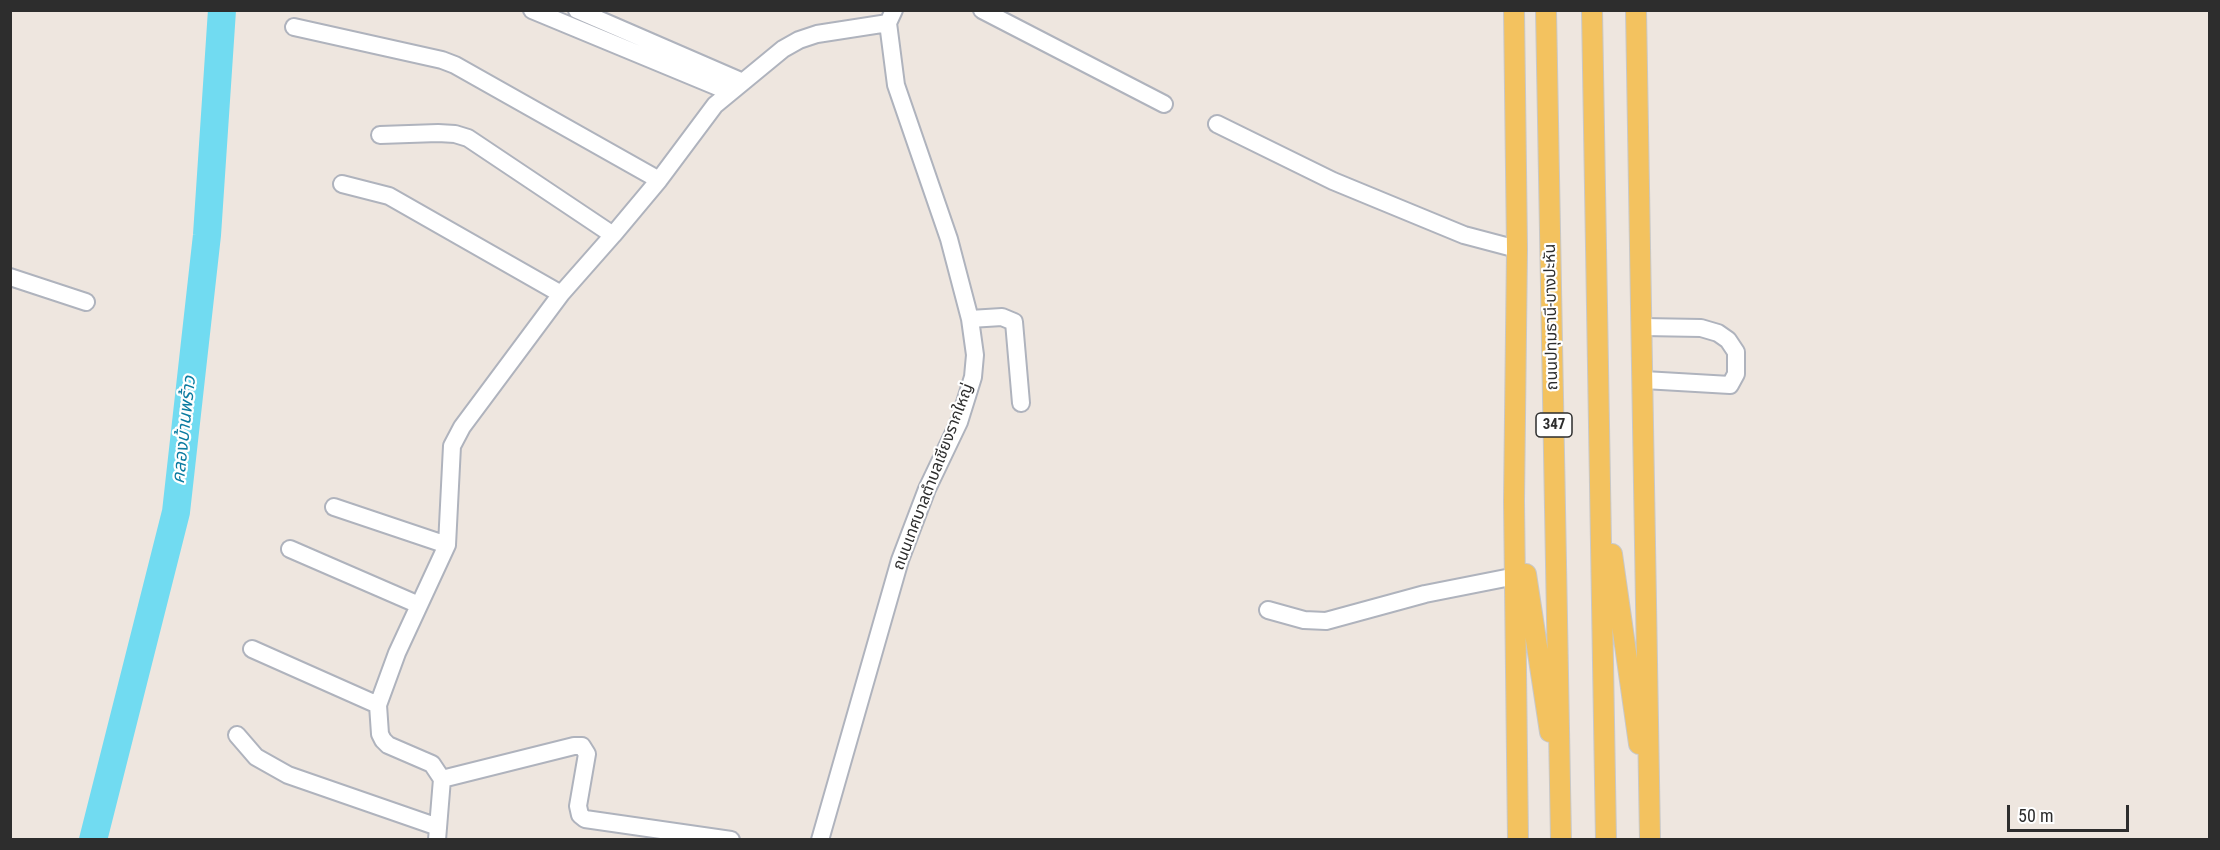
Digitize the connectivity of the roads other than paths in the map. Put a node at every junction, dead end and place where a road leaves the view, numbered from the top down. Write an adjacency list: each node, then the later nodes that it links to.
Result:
1 (531, 10): 10 (street)
2 (577, 10): 10 (street)
3 (982, 10): 11 (street)
4 (1514, 10): 17 (main road, 347)
5 (1546, 10): 37 (main road, ถนนปทุมธานี-บางปะหัน / 347)
6 (1592, 10): 25 (main road)
7 (1636, 10): 22 (main road)
8 (891, 17): 10 (street); 21 (street, ถนนเทศบาลตำบลเชียงรากใหญ่)
9 (294, 27): 14 (street)
10 (737, 87): 14 (street)
11 (1164, 104)
12 (1217, 124): 17 (street)
13 (380, 135): 16 (street)
14 (659, 180): 16 (street)
15 (342, 184): 19 (street)
16 (613, 235): 19 (street)
17 (1517, 249): 26 (main road, 347)
18 (10, 277): 20 (street)
19 (561, 294): 28 (street)
20 (86, 302)
21 (970, 319): 24 (street); 41 (street, ถนนเทศบาลตำบลเชียงรากใหญ่)
22 (1643, 327): 23 (main road); 23 (street)
23 (1644, 380): 39 (main road)
24 (1021, 403)
25 (1600, 471): 39 (main road); 44 (main road)
26 (1514, 501): 30 (main road, 347); 37 (main road)
27 (334, 507): 28 (street)
28 (447, 545): 31 (street)
29 (290, 549): 31 (street)
30 (1516, 576): 32 (street); 42 (main road, 347)
31 (419, 605): 34 (street)
32 (1268, 610)
33 (252, 649): 34 (street)
34 (378, 705): 36 (street)
35 (237, 735): 38 (street)
36 (442, 778): 38 (street); 40 (street)
37 (1562, 805): 43 (main road, ถนนปทุมธานี-บางปะหัน / 347)
38 (438, 833)
39 (1650, 834)
40 (731, 840)
41 (820, 840)
42 (1518, 840)
43 (1561, 840)
44 (1606, 840)

